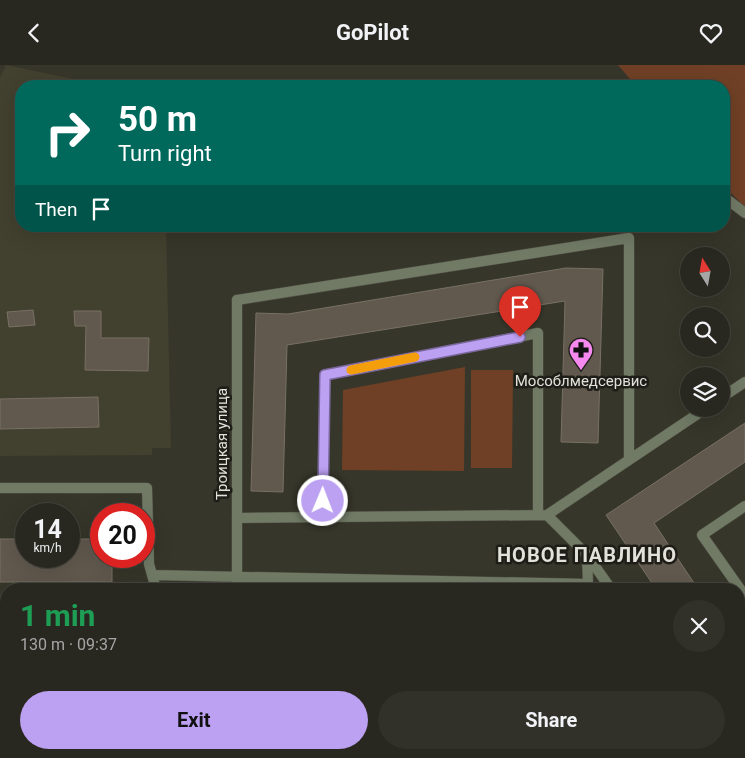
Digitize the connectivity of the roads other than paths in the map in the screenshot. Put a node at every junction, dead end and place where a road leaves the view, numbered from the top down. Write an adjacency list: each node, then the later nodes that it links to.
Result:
1 (730, 202): 2 (street)
2 (745, 213)
3 (745, 382): 4 (street)
4 (730, 392)
5 (693, 417): 6 (street)
6 (629, 460): 9 (street); 11 (street, Троицкая улица)
7 (0, 488): 13 (street)
8 (745, 506): 20 (street)
9 (542, 515): 10 (street); 10 (street); 12 (street)
10 (322, 517): 11 (street)
11 (237, 519): 14 (street, Троицкая улица)
12 (588, 555): 18 (street); 19 (street)
13 (152, 575): 14 (street); 15 (street)
14 (237, 577): 16 (street, Троицкая улица); 17 (street)
15 (154, 583)
16 (237, 583)
17 (322, 583)
18 (588, 583)
19 (607, 583)
20 (736, 583)

